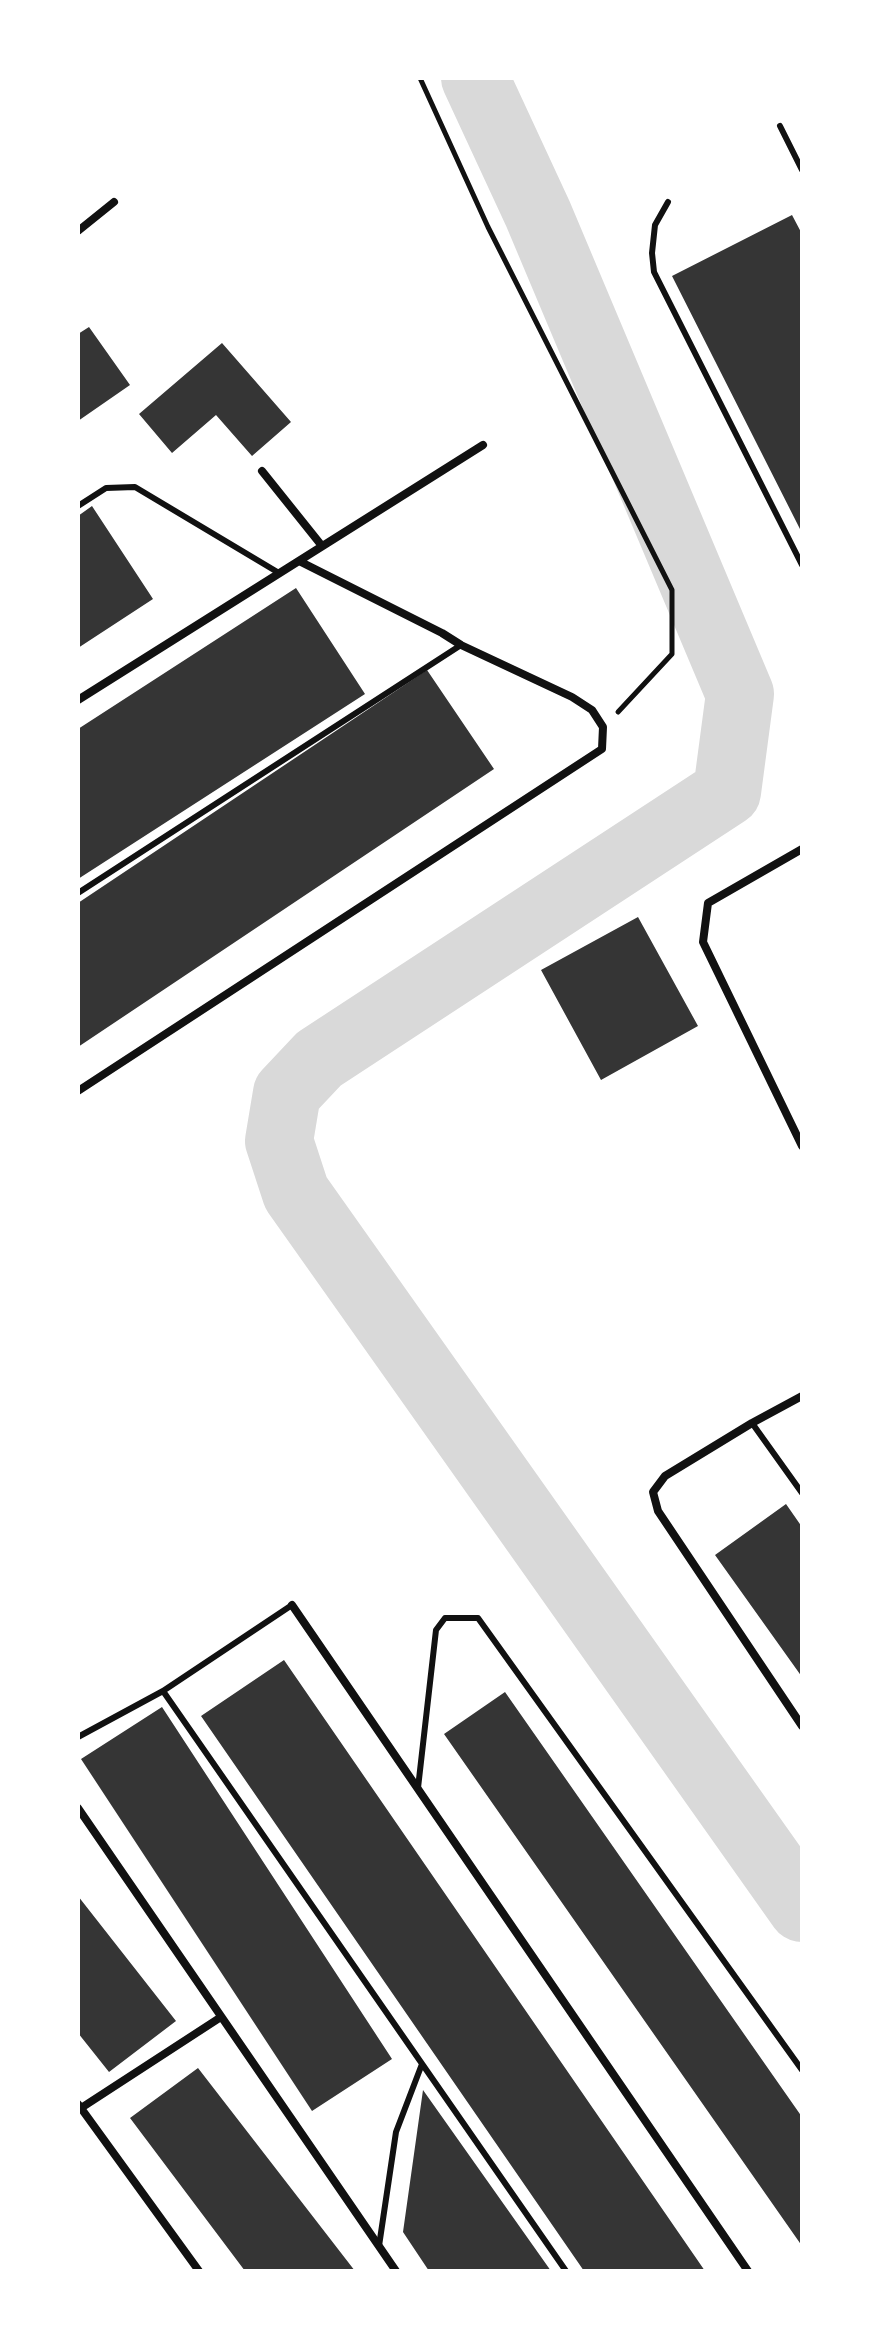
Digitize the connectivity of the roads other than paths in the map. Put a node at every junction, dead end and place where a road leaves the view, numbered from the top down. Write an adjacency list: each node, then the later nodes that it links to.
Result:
1 (780, 126): 2 (lane)
2 (802, 170)
3 (114, 202): 5 (street)
4 (668, 202): 11 (lane)
5 (78, 231)
6 (483, 445): 9 (street)
7 (262, 471): 9 (street)
8 (78, 506): 12 (lane)
9 (322, 546): 10 (street)
10 (299, 561): 12 (street); 13 (street)
11 (802, 565)
12 (279, 573): 14 (street)
13 (461, 645): 16 (lane); 17 (street)
14 (78, 700)
15 (802, 849): 18 (street)
16 (78, 893)
17 (78, 1091)
18 (802, 1146)
19 (802, 1396): 20 (street)
20 (752, 1423): 21 (lane); 24 (street)
21 (802, 1493)
22 (292, 1605): 23 (lane); 26 (street)
23 (163, 1691): 25 (lane); 29 (lane)
24 (802, 1726)
25 (78, 1737)
26 (418, 1788): 30 (lane); 36 (street)
27 (78, 1808): 28 (street)
28 (221, 2017): 31 (street); 32 (street)
29 (422, 2064): 32 (lane); 35 (lane)
30 (802, 2070)
31 (79, 2107): 33 (street)
32 (379, 2246): 34 (street)
33 (199, 2271)
34 (396, 2271)
35 (566, 2271)
36 (748, 2271)

